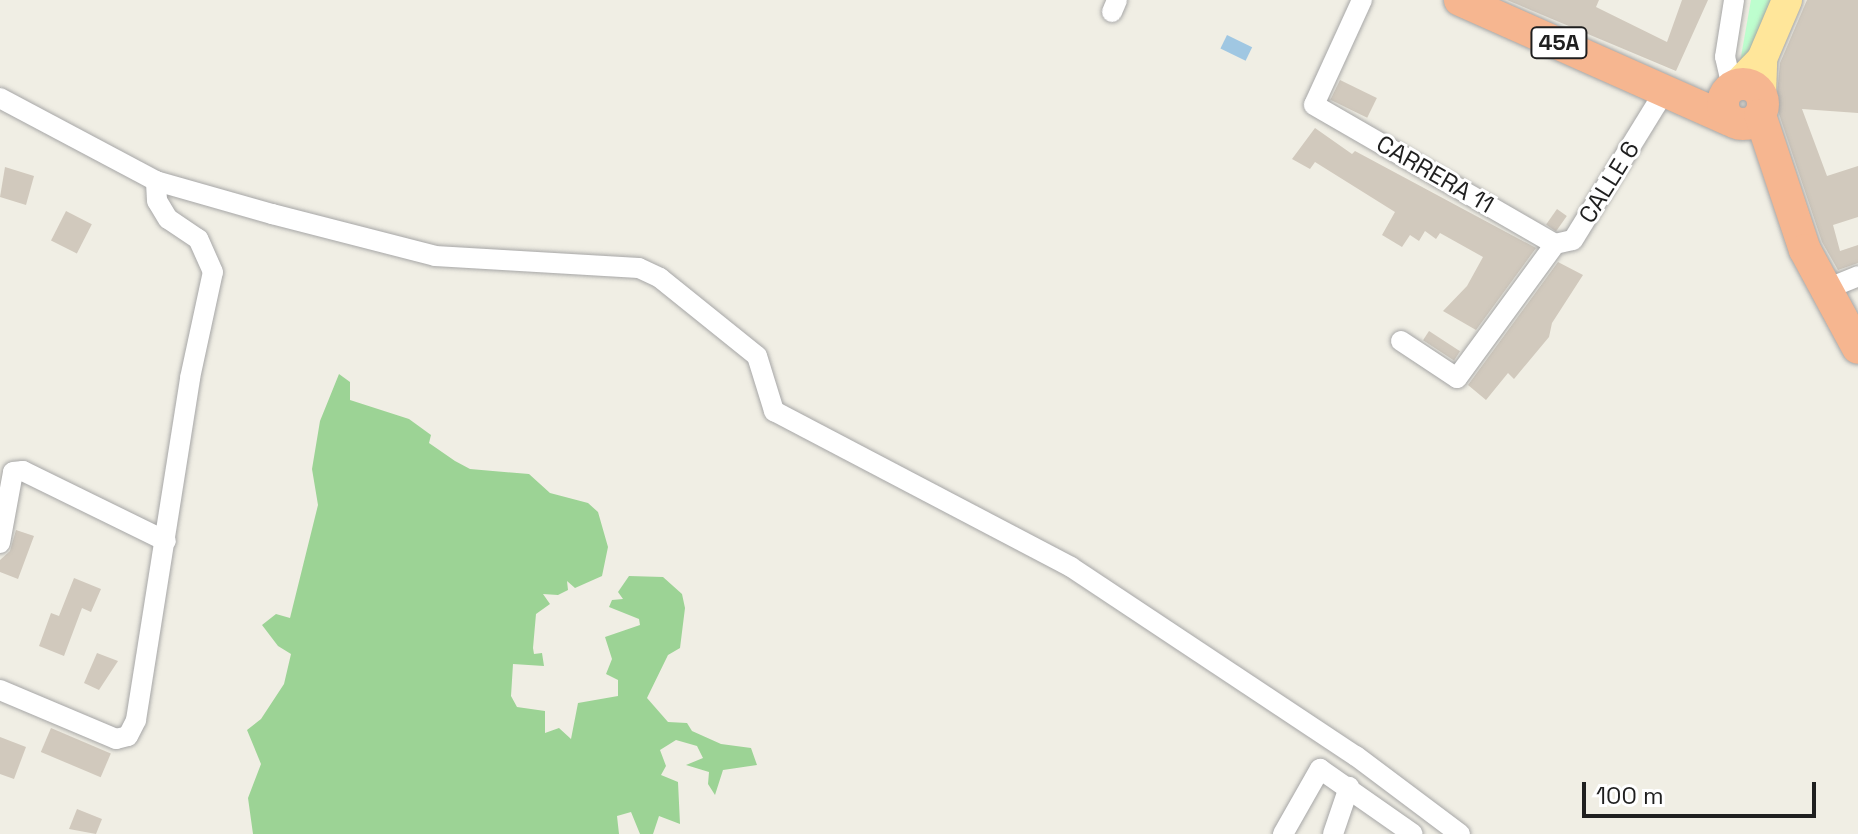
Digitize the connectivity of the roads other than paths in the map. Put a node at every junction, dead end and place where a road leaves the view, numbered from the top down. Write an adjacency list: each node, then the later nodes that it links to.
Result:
1 (1362, 0): 9 (street, CARRERA 11)
2 (1460, 0): 5 (highway, 45A)
3 (1734, 0): 7 (street)
4 (1787, 0): 7 (main road)
5 (1679, 94): 7 (highway, 45A); 9 (street, CALLE 6)
6 (0, 98): 8 (street)
7 (1741, 102): 11 (highway)
8 (156, 181): 14 (street); 21 (street)
9 (1555, 244): 12 (street, CALLE 6)
10 (1858, 276): 11 (street)
11 (1824, 290): 13 (highway)
12 (1401, 341)
13 (1858, 348)
14 (166, 541): 15 (street); 16 (street)
15 (0, 543)
16 (0, 690)
17 (1349, 787): 18 (street); 19 (street); 20 (street)
18 (1409, 833)
19 (1283, 834)
20 (1333, 834)
21 (1460, 834)

